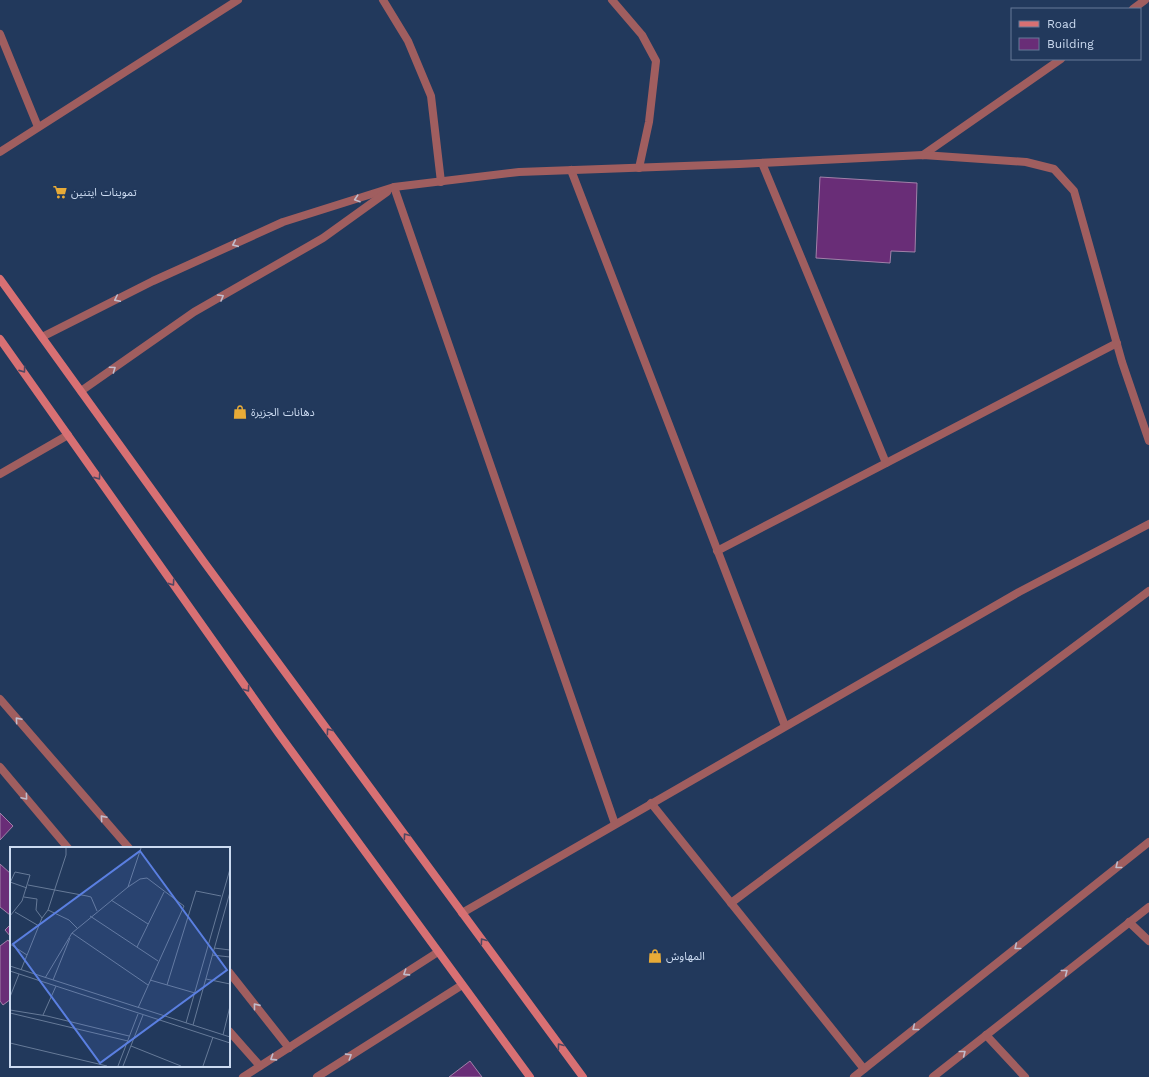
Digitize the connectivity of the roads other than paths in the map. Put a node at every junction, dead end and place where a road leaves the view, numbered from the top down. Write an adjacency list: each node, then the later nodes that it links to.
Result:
1 (238, 0): 5 (street)
2 (383, 0): 15 (street)
3 (612, 0): 13 (street)
4 (1145, 0): 6 (street)
5 (225, 4): 9 (street)
6 (1134, 8)
7 (0, 34): 9 (street)
8 (1060, 60): 11 (street)
9 (38, 127): 10 (street)
10 (0, 152)
11 (923, 155): 12 (street); 20 (street)
12 (762, 163): 13 (street); 24 (street)
13 (639, 168): 14 (street)
14 (571, 170): 15 (street); 27 (street)
15 (441, 182): 16 (street)
16 (394, 187): 18 (street, one-way to 18); 21 (street, one-way to 16); 33 (street)
17 (0, 280): 18 (main road)
18 (42, 337): 21 (main road)
19 (0, 338): 22 (main road, one-way to 22)
20 (1117, 344): 23 (street); 24 (street)
21 (81, 391): 39 (main road, one-way to 21)
22 (68, 435): 25 (street); 42 (main road, one-way to 42)
23 (1149, 441)
24 (886, 463): 27 (street)
25 (0, 474)
26 (1149, 524): 30 (street)
27 (717, 550): 30 (street)
28 (1149, 591): 37 (street)
29 (0, 699): 36 (street, one-way to 29)
30 (785, 726): 32 (street)
31 (0, 767): 35 (street, one-way to 35)
32 (651, 803): 33 (street); 37 (street)
33 (615, 824): 39 (street)
34 (1149, 842): 49 (street, one-way to 49)
35 (67, 847)
36 (128, 847)
37 (731, 903): 49 (street)
38 (1149, 907): 40 (street)
39 (462, 913): 53 (main road, one-way to 39)
40 (1129, 922): 41 (street); 46 (street, one-way to 40)
41 (1149, 941)
42 (438, 952): 44 (main road); 47 (street, one-way to 47)
43 (230, 973): 47 (street, one-way to 43)
44 (462, 985): 51 (street, one-way to 44); 52 (main road)
45 (230, 1032): 48 (street)
46 (986, 1035): 55 (street, one-way to 46); 56 (street)
47 (289, 1048): 48 (street, one-way to 48)
48 (260, 1066): 50 (street)
49 (864, 1069): 54 (street)
50 (244, 1077)
51 (317, 1077)
52 (530, 1077)
53 (583, 1077)
54 (854, 1077)
55 (932, 1077)
56 (1025, 1077)

